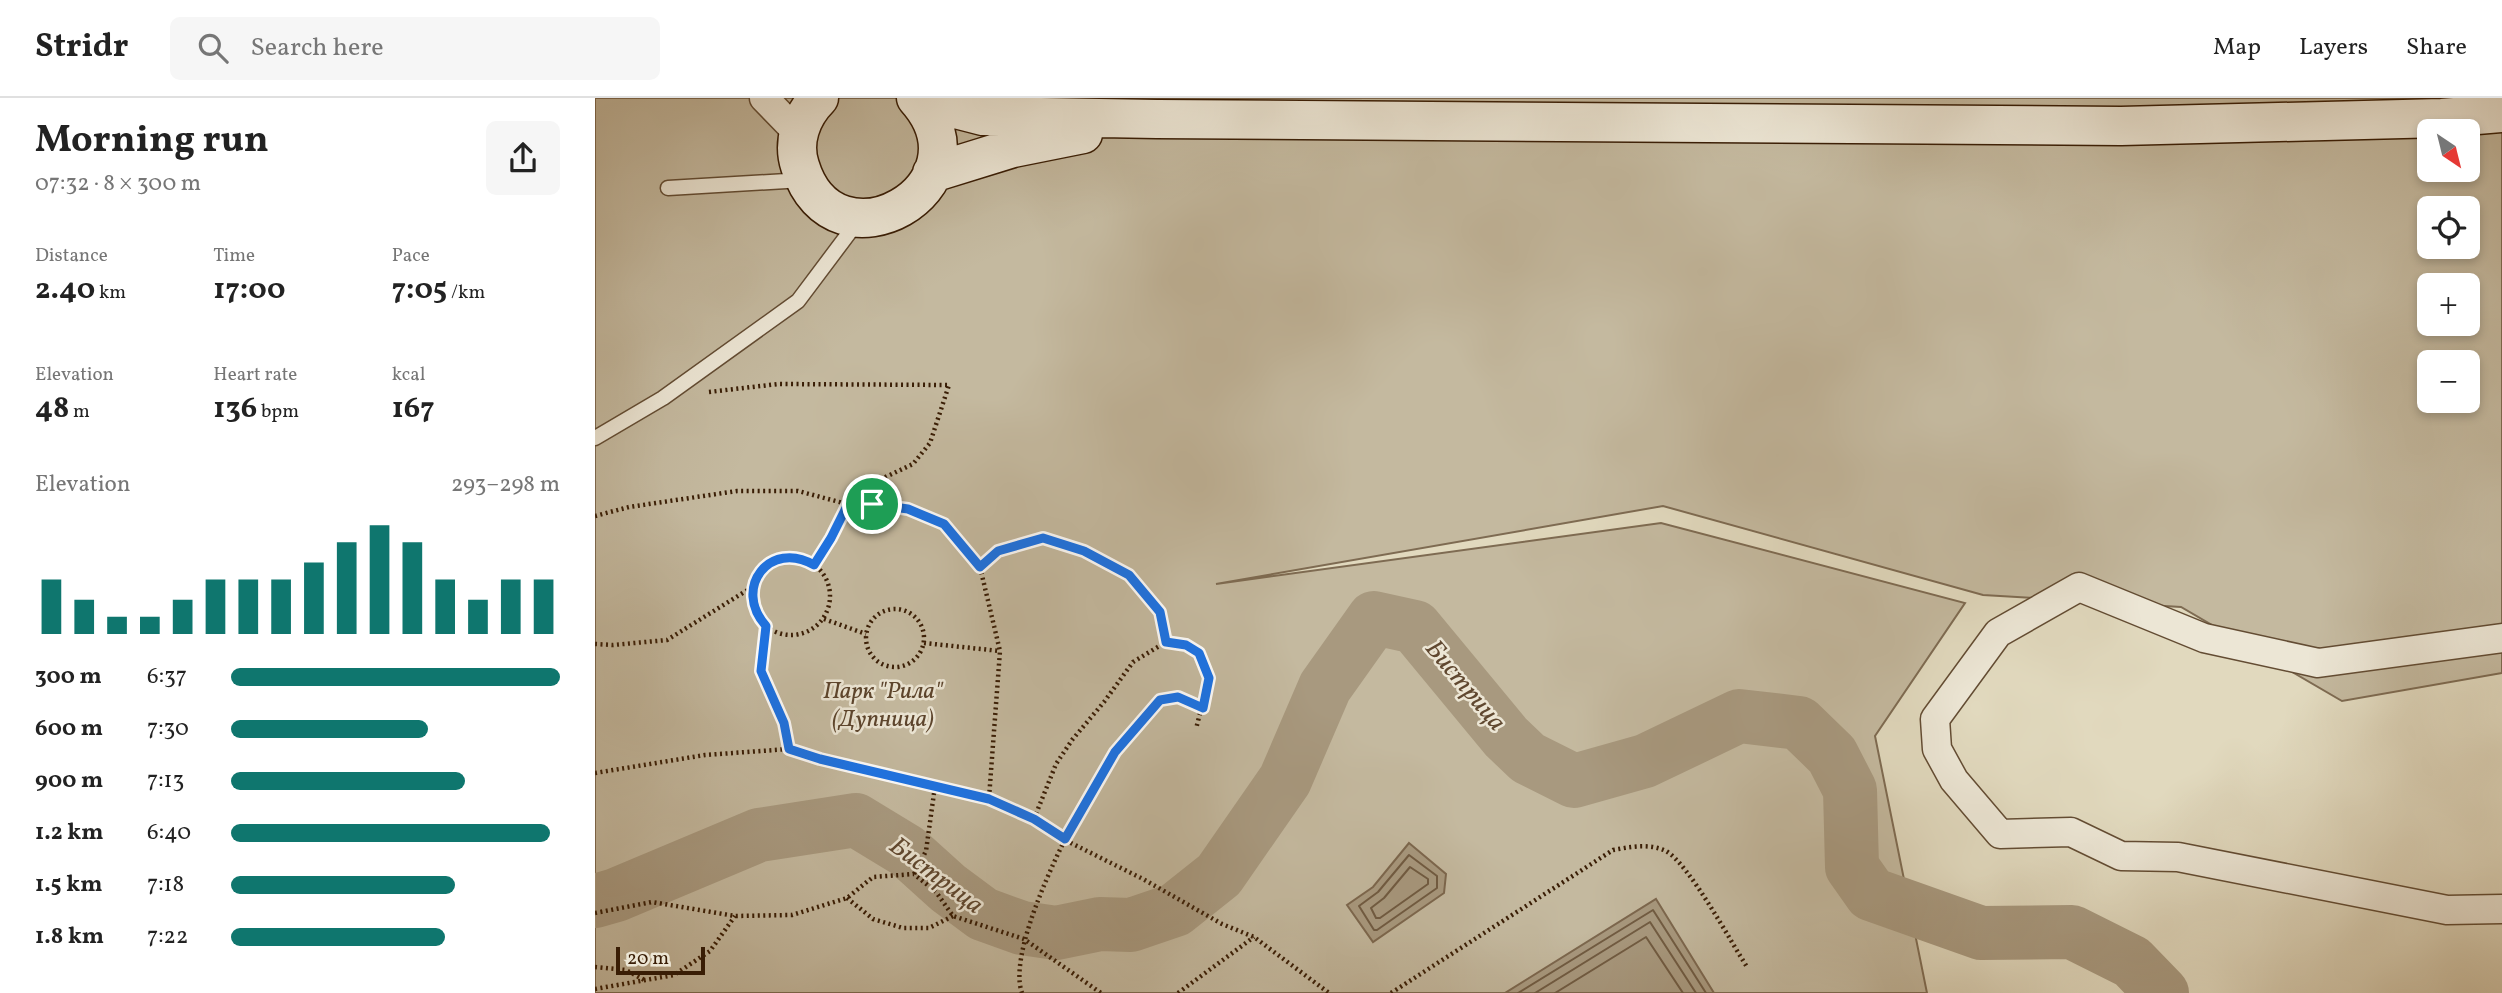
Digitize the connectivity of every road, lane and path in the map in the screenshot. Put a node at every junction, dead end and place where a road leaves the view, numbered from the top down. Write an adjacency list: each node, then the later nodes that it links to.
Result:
1 (764, 98): 6 (street)
2 (819, 98): 6 (street)
3 (916, 99): 5 (street); 7 (street)
4 (2502, 113): 5 (street)
5 (1157, 119): 7 (street)
6 (798, 133): 8 (street)
7 (932, 173): 10 (street)
8 (804, 180): 9 (lane); 10 (street)
9 (668, 188)
10 (860, 218): 11 (lane)
11 (663, 398): 12 (lane); 13 (path)
12 (595, 438)
13 (848, 504): 14 (path); 15 (path); 16 (path)
14 (595, 516)
15 (814, 565): 17 (path); 18 (path)
16 (980, 567): 22 (path); 25 (path)
17 (754, 585): 19 (path); 24 (path)
18 (824, 619): 19 (path); 20 (path)
19 (766, 626): 28 (path)
20 (866, 634): 23 (path); 23 (path)
21 (2502, 638): 36 (street)
22 (1166, 642): 26 (path); 32 (path)
23 (924, 643): 25 (path)
24 (595, 644)
25 (1000, 651): 31 (path)
26 (1203, 708): 27 (path); 33 (path)
27 (1196, 729)
28 (789, 749): 29 (path); 30 (path)
29 (595, 773)
30 (935, 786): 31 (path); 34 (path)
31 (989, 799): 32 (path)
32 (1034, 819): 33 (path)
33 (1065, 839): 40 (path); 41 (path)
34 (914, 874): 35 (path); 39 (path)
35 (847, 898): 38 (path); 39 (path)
36 (2502, 909)
37 (595, 913): 38 (path)
38 (735, 916): 44 (path)
39 (953, 916): 41 (path)
40 (1254, 937): 48 (path); 49 (path)
41 (1024, 939): 46 (path); 47 (path)
42 (595, 967): 44 (path)
43 (1747, 967): 50 (path)
44 (647, 981): 45 (path)
45 (595, 989)
46 (1022, 993)
47 (1101, 993)
48 (1178, 993)
49 (1329, 993)
50 (1391, 993)

